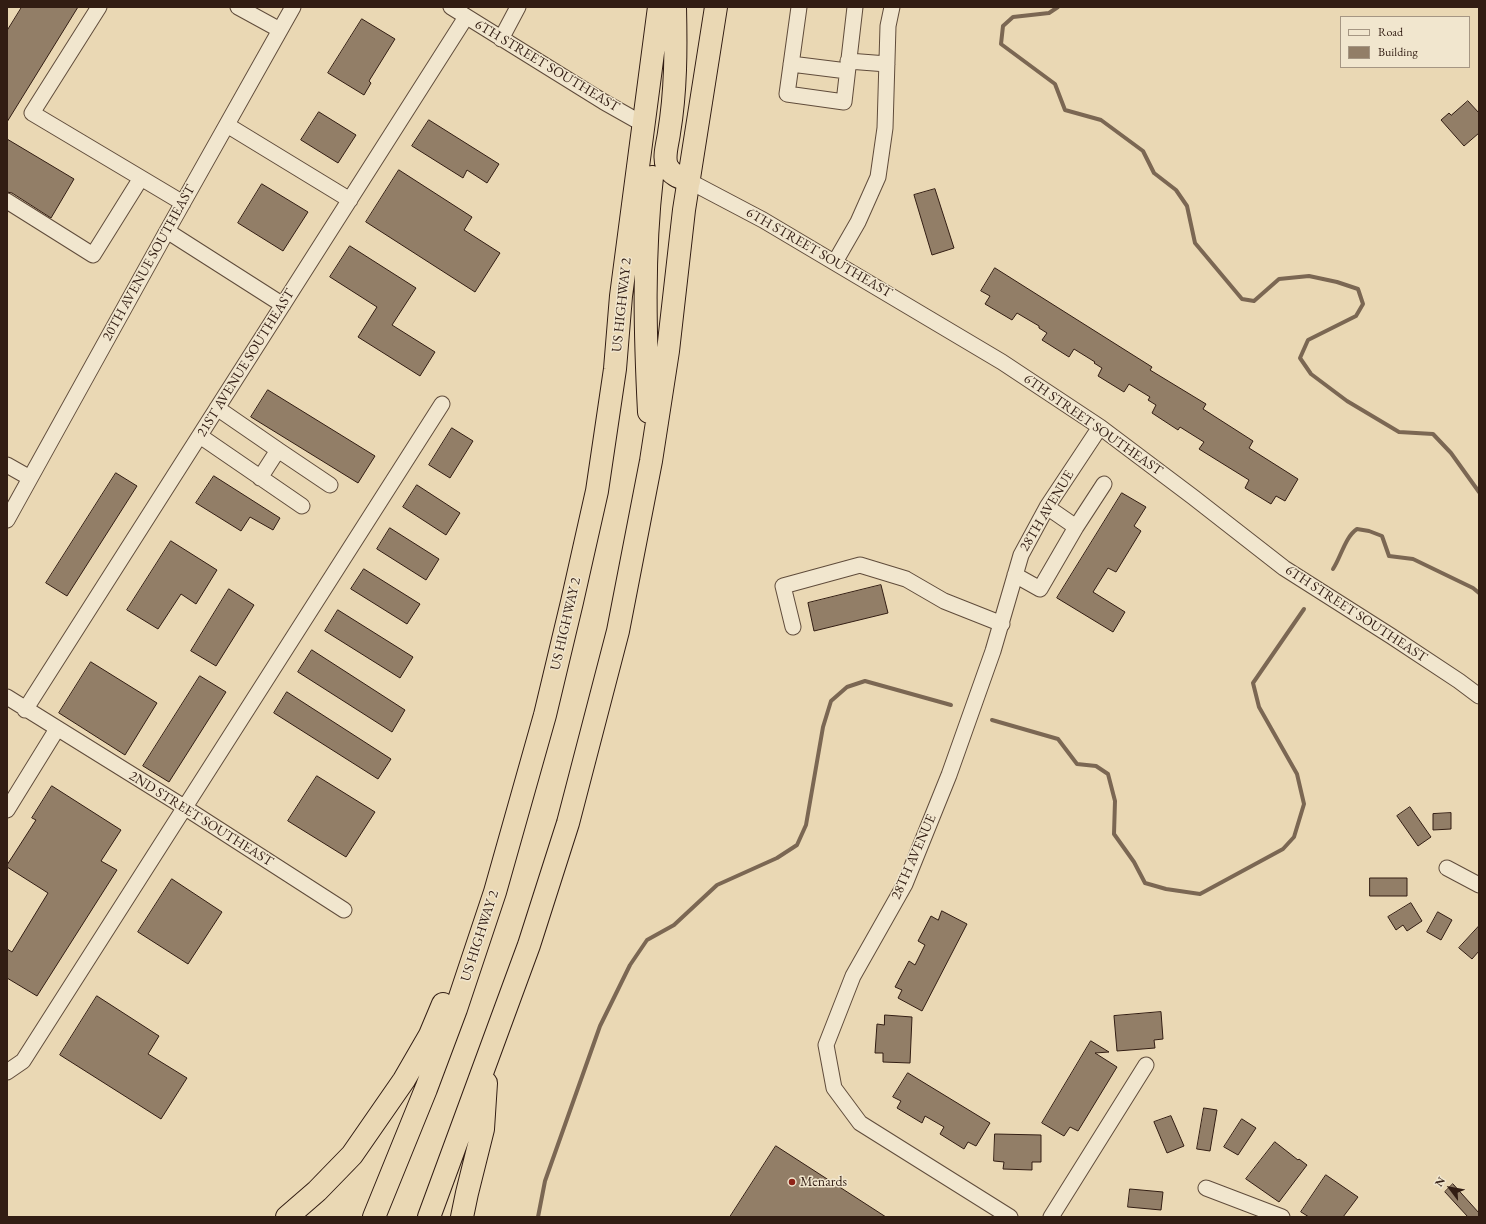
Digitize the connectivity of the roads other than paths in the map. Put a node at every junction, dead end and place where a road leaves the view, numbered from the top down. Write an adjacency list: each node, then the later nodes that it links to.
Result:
1 (99, 7): 20 (street)
2 (238, 7): 13 (street)
3 (293, 7): 13 (street, 20TH AVENUE SOUTHEAST)
4 (451, 7): 12 (street, 6TH STREET SOUTHEAST)
5 (518, 7): 14 (street)
6 (658, 7): 18 (highway, US HIGHWAY 2)
7 (675, 7): 21 (highway)
8 (716, 7): 21 (highway)
9 (799, 7): 15 (street)
10 (855, 7): 17 (street)
11 (892, 7): 16 (street)
12 (466, 17): 14 (street, 6TH STREET SOUTHEAST); 22 (street, 21ST AVENUE SOUTHEAST)
13 (280, 30): 19 (street, 20TH AVENUE SOUTHEAST)
14 (501, 39): 18 (street, 6TH STREET SOUTHEAST)
15 (790, 64): 17 (street); 17 (street)
16 (887, 64): 17 (street); 26 (street)
17 (848, 66)
18 (644, 124): 33 (highway); 54 (highway, US HIGHWAY 2)
19 (227, 125): 22 (street); 24 (street, 20TH AVENUE SOUTHEAST)
20 (141, 178): 23 (street); 24 (street)
21 (689, 181): 26 (street, 6TH STREET SOUTHEAST); 33 (highway)
22 (350, 200): 27 (street, 21ST AVENUE SOUTHEAST)
23 (7, 201)
24 (183, 203): 25 (street, 20TH AVENUE SOUTHEAST)
25 (167, 231): 27 (street); 35 (street, 20TH AVENUE SOUTHEAST)
26 (835, 262): 30 (street, 6TH STREET SOUTHEAST)
27 (283, 305): 29 (street, 21ST AVENUE SOUTHEAST)
28 (442, 404): 50 (street)
29 (217, 408): 31 (street, 21ST AVENUE SOUTHEAST); 32 (street)
30 (1100, 427): 40 (street, 28TH AVENUE); 46 (street, 6TH STREET SOUTHEAST)
31 (200, 436): 36 (street); 48 (street, 21ST AVENUE SOUTHEAST)
32 (278, 450): 36 (street); 38 (street)
33 (651, 461): 56 (highway)
34 (7, 465): 35 (street)
35 (30, 478): 41 (street, 20TH AVENUE SOUTHEAST)
36 (260, 478): 39 (street)
37 (1104, 484): 42 (street)
38 (330, 485)
39 (302, 506)
40 (1047, 507): 42 (street); 43 (street, 28TH AVENUE)
41 (7, 520)
42 (1076, 527): 43 (street)
43 (1015, 575): 44 (street, 28TH AVENUE)
44 (1002, 624): 45 (street); 64 (street, 28TH AVENUE)
45 (793, 627)
46 (1479, 696)
47 (7, 697): 48 (street)
48 (26, 710): 49 (street, 2ND STREET SOUTHEAST)
49 (57, 729): 50 (street, 2ND STREET SOUTHEAST); 51 (street)
50 (184, 808): 55 (street, 2ND STREET SOUTHEAST); 58 (street)
51 (7, 810)
52 (1447, 868): 53 (street)
53 (1479, 885)
54 (494, 892): 60 (highway); 61 (highway, US HIGHWAY 2)
55 (344, 910)
56 (488, 1058): 62 (highway); 63 (highway)
57 (1146, 1065): 65 (street)
58 (7, 1072)
59 (1206, 1188): 66 (street)
60 (288, 1217)
61 (374, 1217)
62 (429, 1217)
63 (462, 1217)
64 (1010, 1217)
65 (1051, 1217)
66 (1282, 1217)

